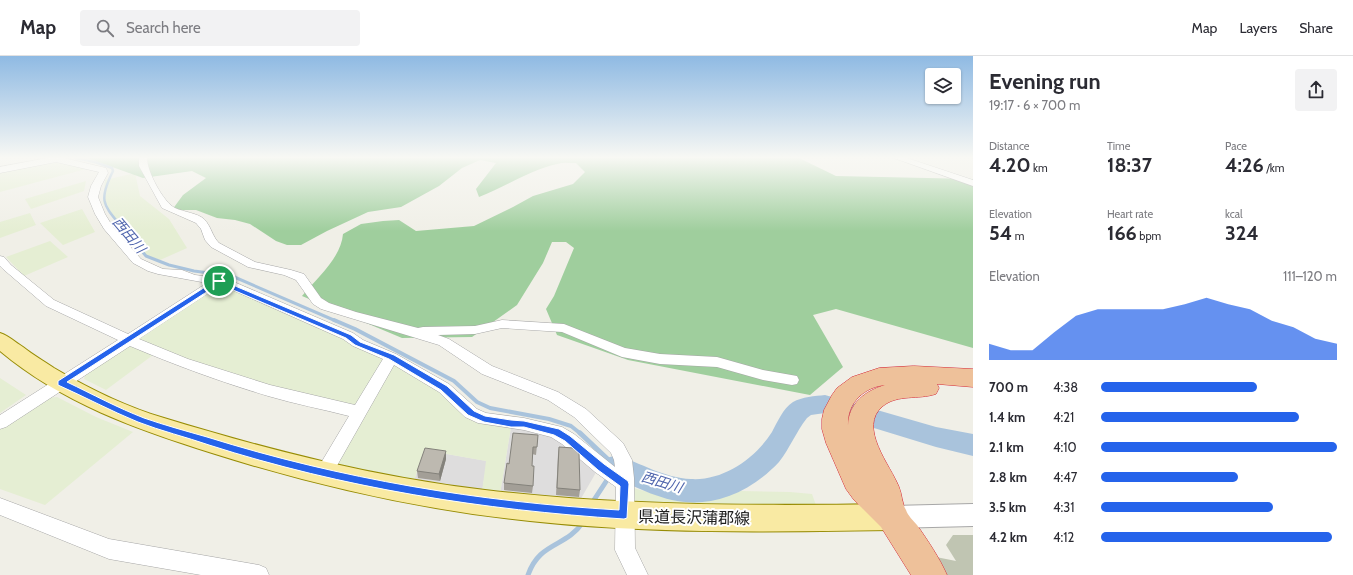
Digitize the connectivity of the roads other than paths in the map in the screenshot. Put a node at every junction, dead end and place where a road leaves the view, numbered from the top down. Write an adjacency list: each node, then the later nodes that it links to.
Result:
1 (98, 182): 4 (street)
2 (151, 182): 5 (street)
3 (0, 259): 7 (street)
4 (219, 281): 7 (street); 8 (street)
5 (414, 332): 10 (street); 17 (street)
6 (0, 340): 11 (main road, 県道長沢蒲郡線)
7 (129, 340): 11 (street); 14 (street)
8 (392, 357): 14 (street); 17 (street)
9 (973, 378): 13 (highway)
10 (792, 380)
11 (61, 383): 15 (street); 16 (main road, 県道長沢蒲郡線)
12 (973, 389): 13 (highway)
13 (862, 395): 21 (highway); 21 (highway)
14 (359, 412): 16 (street)
15 (0, 423)
16 (324, 473): 19 (main road, 県道長沢蒲郡線)
17 (618, 478): 19 (street)
18 (0, 506): 22 (street)
19 (599, 513): 21 (main road, 県道長沢蒲郡線); 23 (street)
20 (973, 515): 21 (street)
21 (892, 517): 24 (highway)
22 (258, 575)
23 (638, 575)
24 (930, 575)

